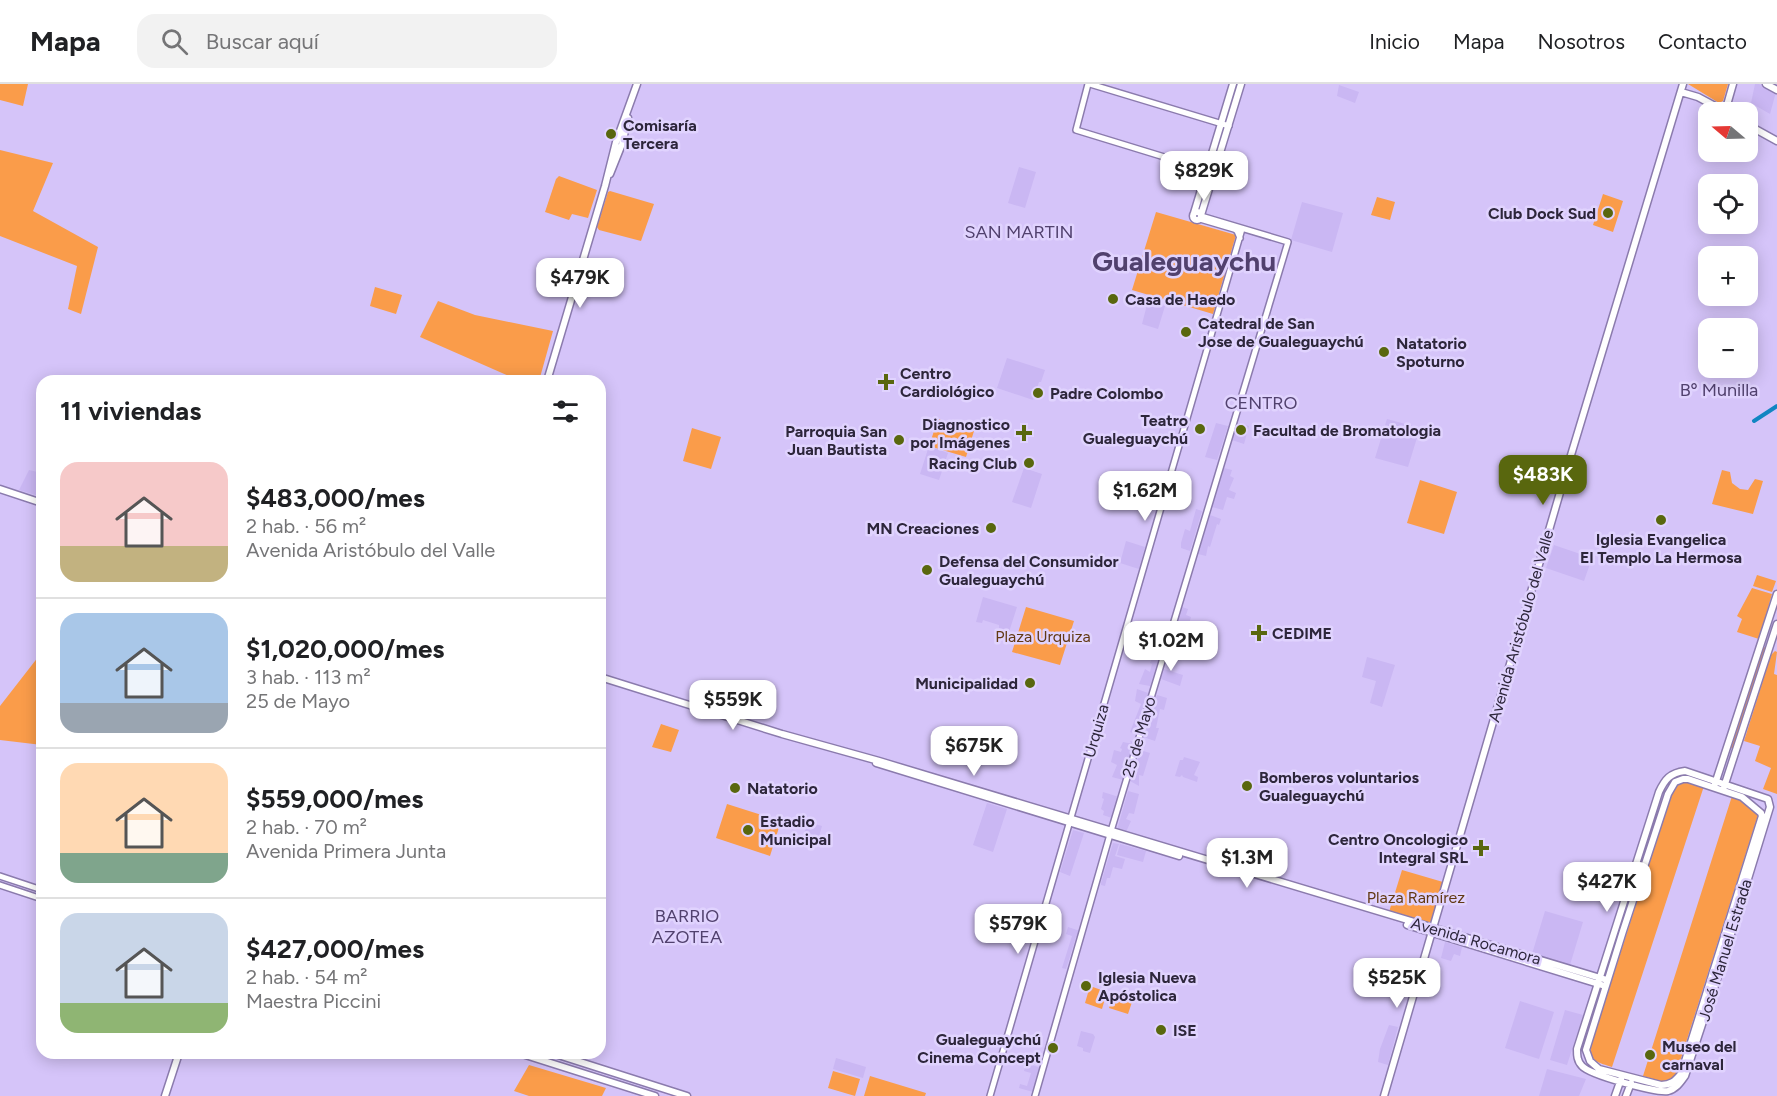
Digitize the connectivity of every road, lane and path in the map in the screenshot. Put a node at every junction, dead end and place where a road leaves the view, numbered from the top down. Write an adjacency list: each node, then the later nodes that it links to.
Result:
1 (638, 84): 21 (main road)
2 (1089, 84): 12 (street); 16 (street)
3 (1233, 84): 12 (main road)
4 (1241, 84): 13 (main road)
5 (1683, 84): 9 (main road, Avenida Aristóbulo del Valle)
6 (1733, 84): 11 (main road)
7 (1766, 84): 8 (main road)
8 (1777, 90)
9 (1681, 92): 10 (main road); 35 (main road, Avenida Aristóbulo del Valle)
10 (1707, 102)
11 (1728, 102)
12 (1221, 123): 13 (street); 16 (main road)
13 (1228, 126): 17 (main road)
14 (1758, 131): 15 (main road)
15 (1777, 141)
16 (1206, 170): 17 (street); 18 (main road)
17 (1214, 173): 18 (main road)
18 (1199, 216): 19 (street); 20 (street)
19 (1242, 229): 20 (street, Urquiza); 30 (street, 25 de Mayo)
20 (1240, 238): 29 (street, Urquiza)
21 (549, 375)
22 (0, 489): 23 (main road)
23 (36, 501)
24 (1777, 594): 27 (main road)
25 (1777, 624): 28 (main road)
26 (606, 679): 29 (main road, Avenida Rocamora)
27 (1715, 784): 28 (main road, José Manuel Estrada); 36 (main road); 37 (main road)
28 (1724, 788): 42 (main road, José Manuel Estrada); 42 (main road, José Manuel Estrada)
29 (1070, 821): 30 (main road, Avenida Rocamora); 46 (street, Urquiza)
30 (1110, 833): 35 (main road, Avenida Rocamora); 47 (street, 25 de Mayo)
31 (0, 876): 33 (street)
32 (0, 885): 34 (street)
33 (36, 888)
34 (36, 897)
35 (1432, 930): 36 (main road, Avenida Rocamora); 48 (main road, Avenida Aristóbulo del Valle)
36 (1598, 980): 37 (main road, Avenida Rocamora); 41 (main road)
37 (1606, 983): 41 (main road)
38 (177, 1059): 43 (main road)
39 (538, 1059): 44 (main road)
40 (571, 1059): 45 (main road)
41 (1621, 1078): 42 (main road); 49 (main road)
42 (1632, 1081): 50 (main road)
43 (165, 1096)
44 (655, 1096)
45 (687, 1096)
46 (990, 1096)
47 (1035, 1096)
48 (1384, 1096)
49 (1615, 1096)
50 (1626, 1096)

